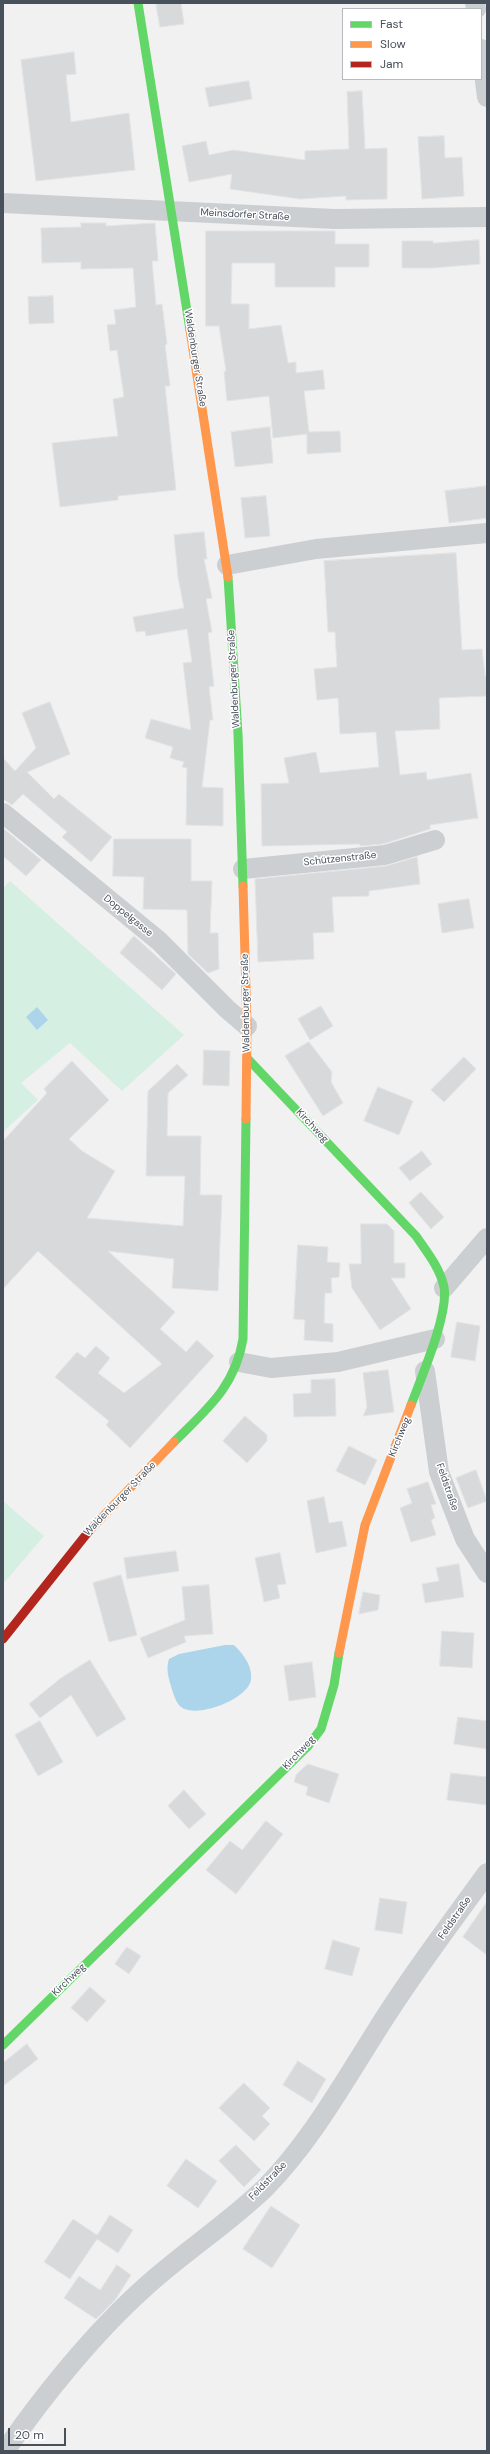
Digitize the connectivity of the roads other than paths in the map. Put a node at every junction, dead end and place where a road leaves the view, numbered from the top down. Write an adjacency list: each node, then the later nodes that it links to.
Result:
1 (138, 3): 5 (main road, Waldenburger Straße)
2 (482, 57): 3 (street)
3 (487, 97)
4 (3, 203): 5 (street, Meinsdorfer Straße)
5 (170, 211): 6 (street, Meinsdorfer Straße); 8 (main road, Waldenburger Straße)
6 (487, 217)
7 (487, 533): 8 (street)
8 (227, 565): 11 (main road, Waldenburger Straße)
9 (3, 813): 12 (street, Doppelgasse)
10 (434, 840): 11 (street, Schützenstraße)
11 (243, 869): 12 (main road, Waldenburger Straße)
12 (247, 1026): 13 (main road, Waldenburger Straße)
13 (247, 1058): 15 (main road, Kirchweg); 17 (main road, Waldenburger Straße)
14 (487, 1238): 15 (street)
15 (444, 1288): 16 (main road, Kirchweg)
16 (435, 1339): 17 (street); 18 (main road, Kirchweg)
17 (239, 1362): 20 (main road, Waldenburger Straße)
18 (425, 1370): 19 (street, Feldstraße); 22 (main road, Kirchweg)
19 (487, 1573)
20 (3, 1639)
21 (487, 1873): 23 (street, Feldstraße)
22 (3, 2045)
23 (5, 2451)

